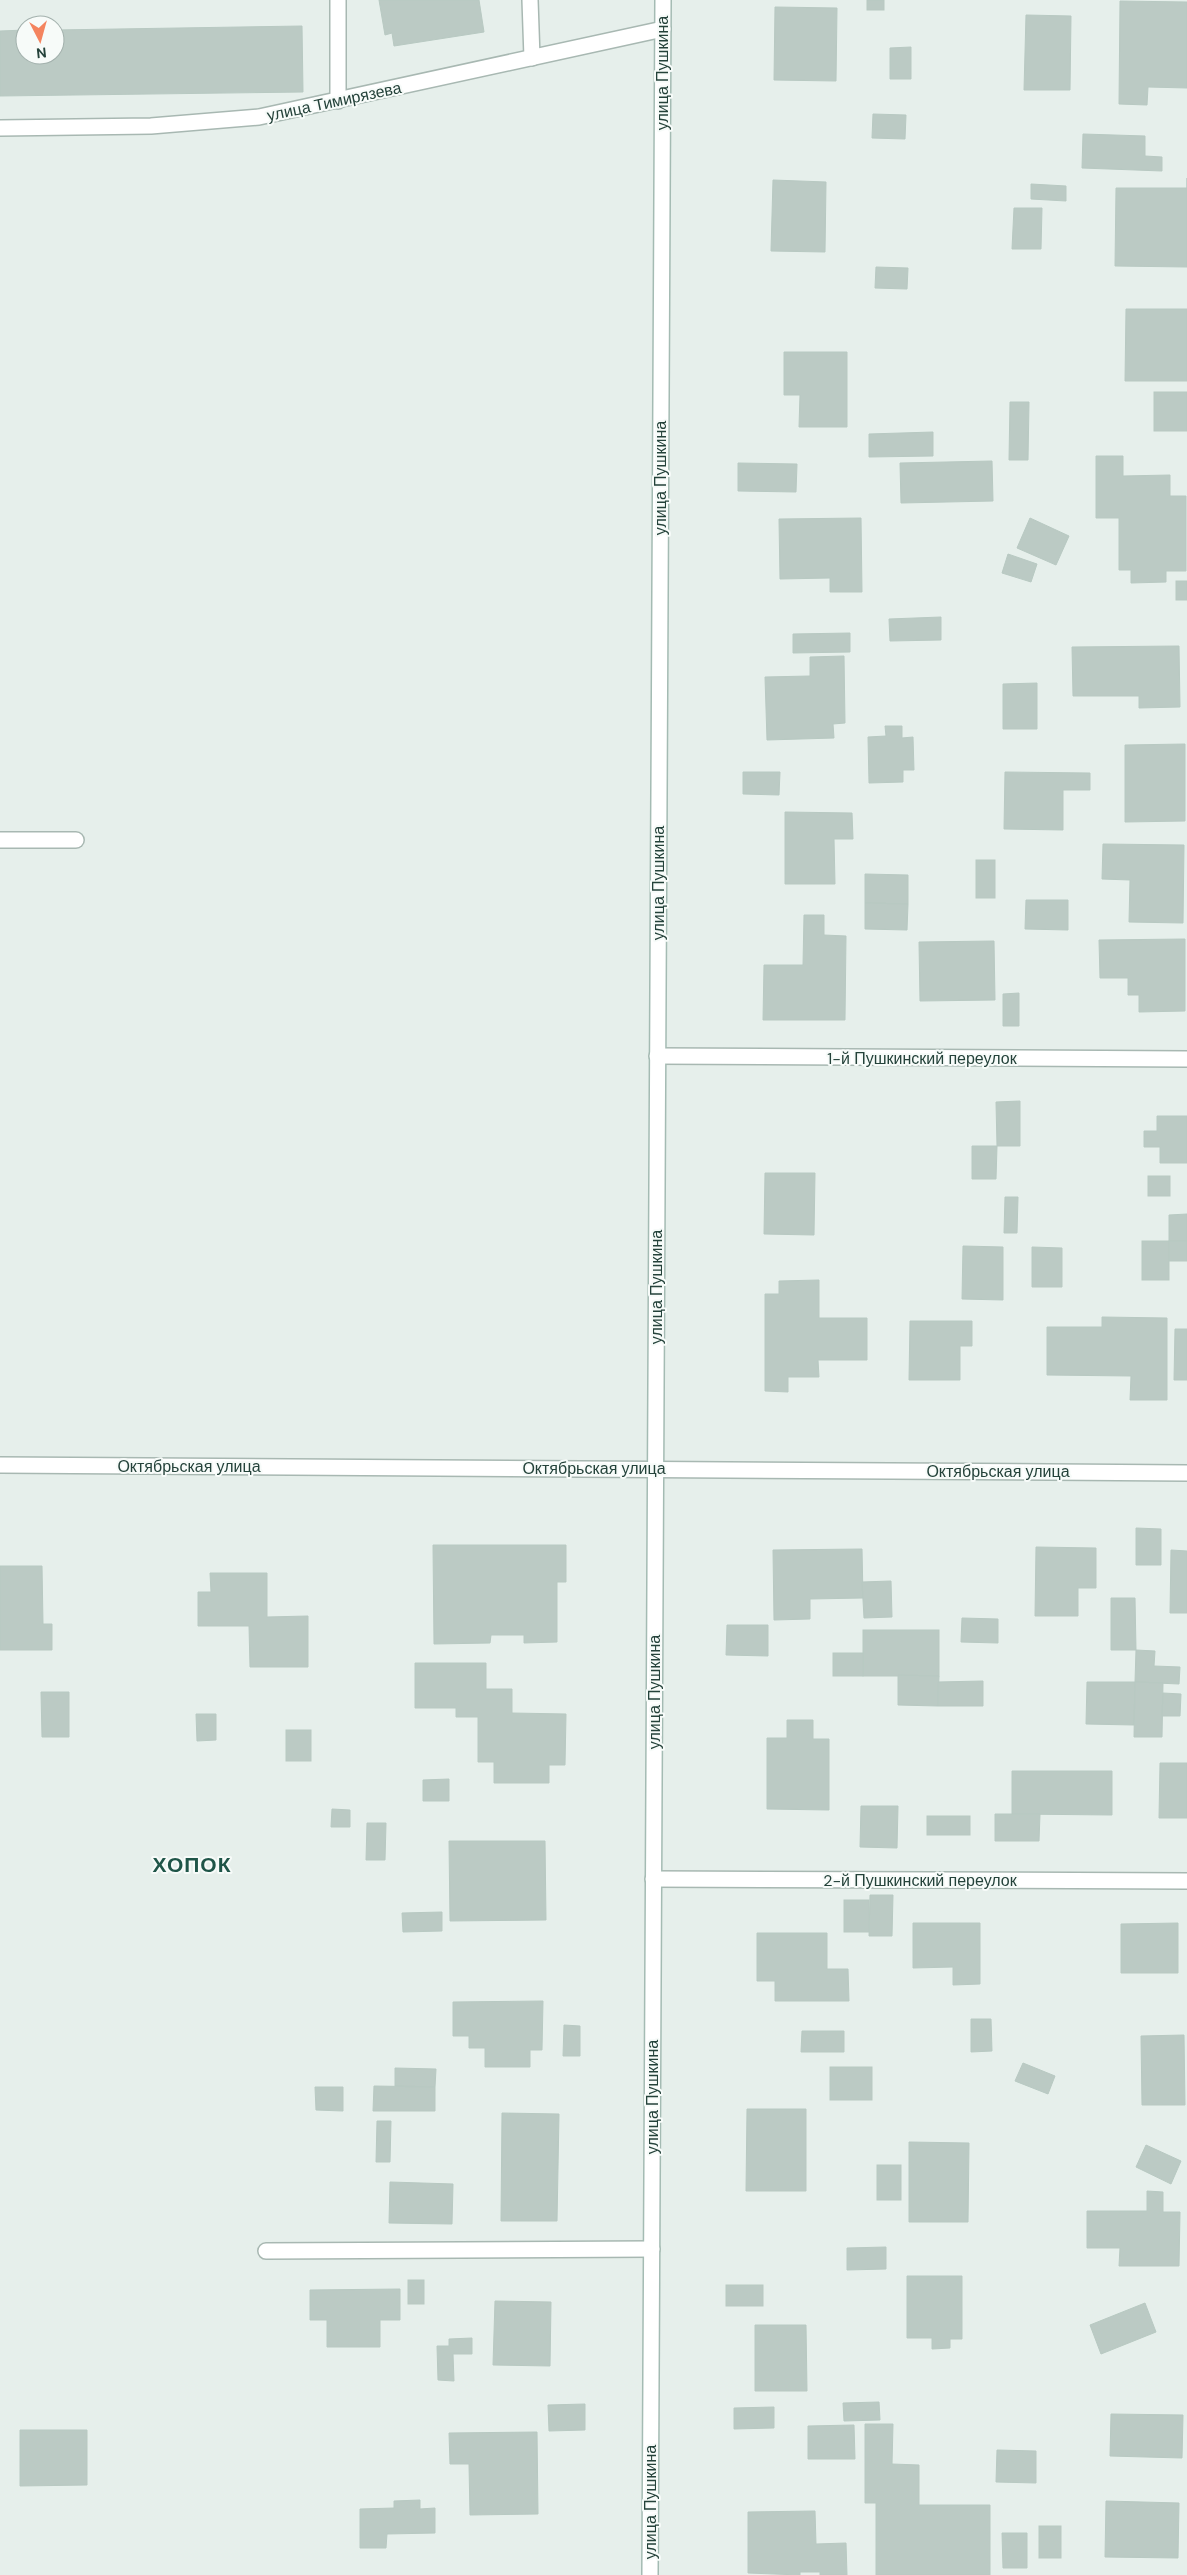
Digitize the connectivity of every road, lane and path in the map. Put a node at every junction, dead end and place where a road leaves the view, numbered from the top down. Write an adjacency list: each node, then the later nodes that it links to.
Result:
1 (338, 0): 6 (street)
2 (530, 0): 5 (street)
3 (663, 0): 4 (street, улица Пушкина)
4 (662, 29): 5 (street, улица Тимирязева); 10 (street, улица Пушкина)
5 (532, 58): 6 (street, улица Тимирязева)
6 (338, 100): 7 (street, улица Тимирязева)
7 (0, 128)
8 (0, 840): 9 (street)
9 (76, 840)
10 (657, 1056): 11 (street, 1-й Пушкинский переулок); 13 (street, улица Пушкина)
11 (1187, 1059)
12 (0, 1464): 13 (street, Октябрьская улица)
13 (655, 1469): 14 (street, Октябрьская улица); 15 (street, улица Пушкина)
14 (1187, 1473)
15 (653, 1879): 16 (street, 2-й Пушкинский переулок); 17 (street, улица Пушкина)
16 (1187, 1881)
17 (652, 2249): 18 (street); 19 (street, улица Пушкина)
18 (266, 2250)
19 (650, 2575)

